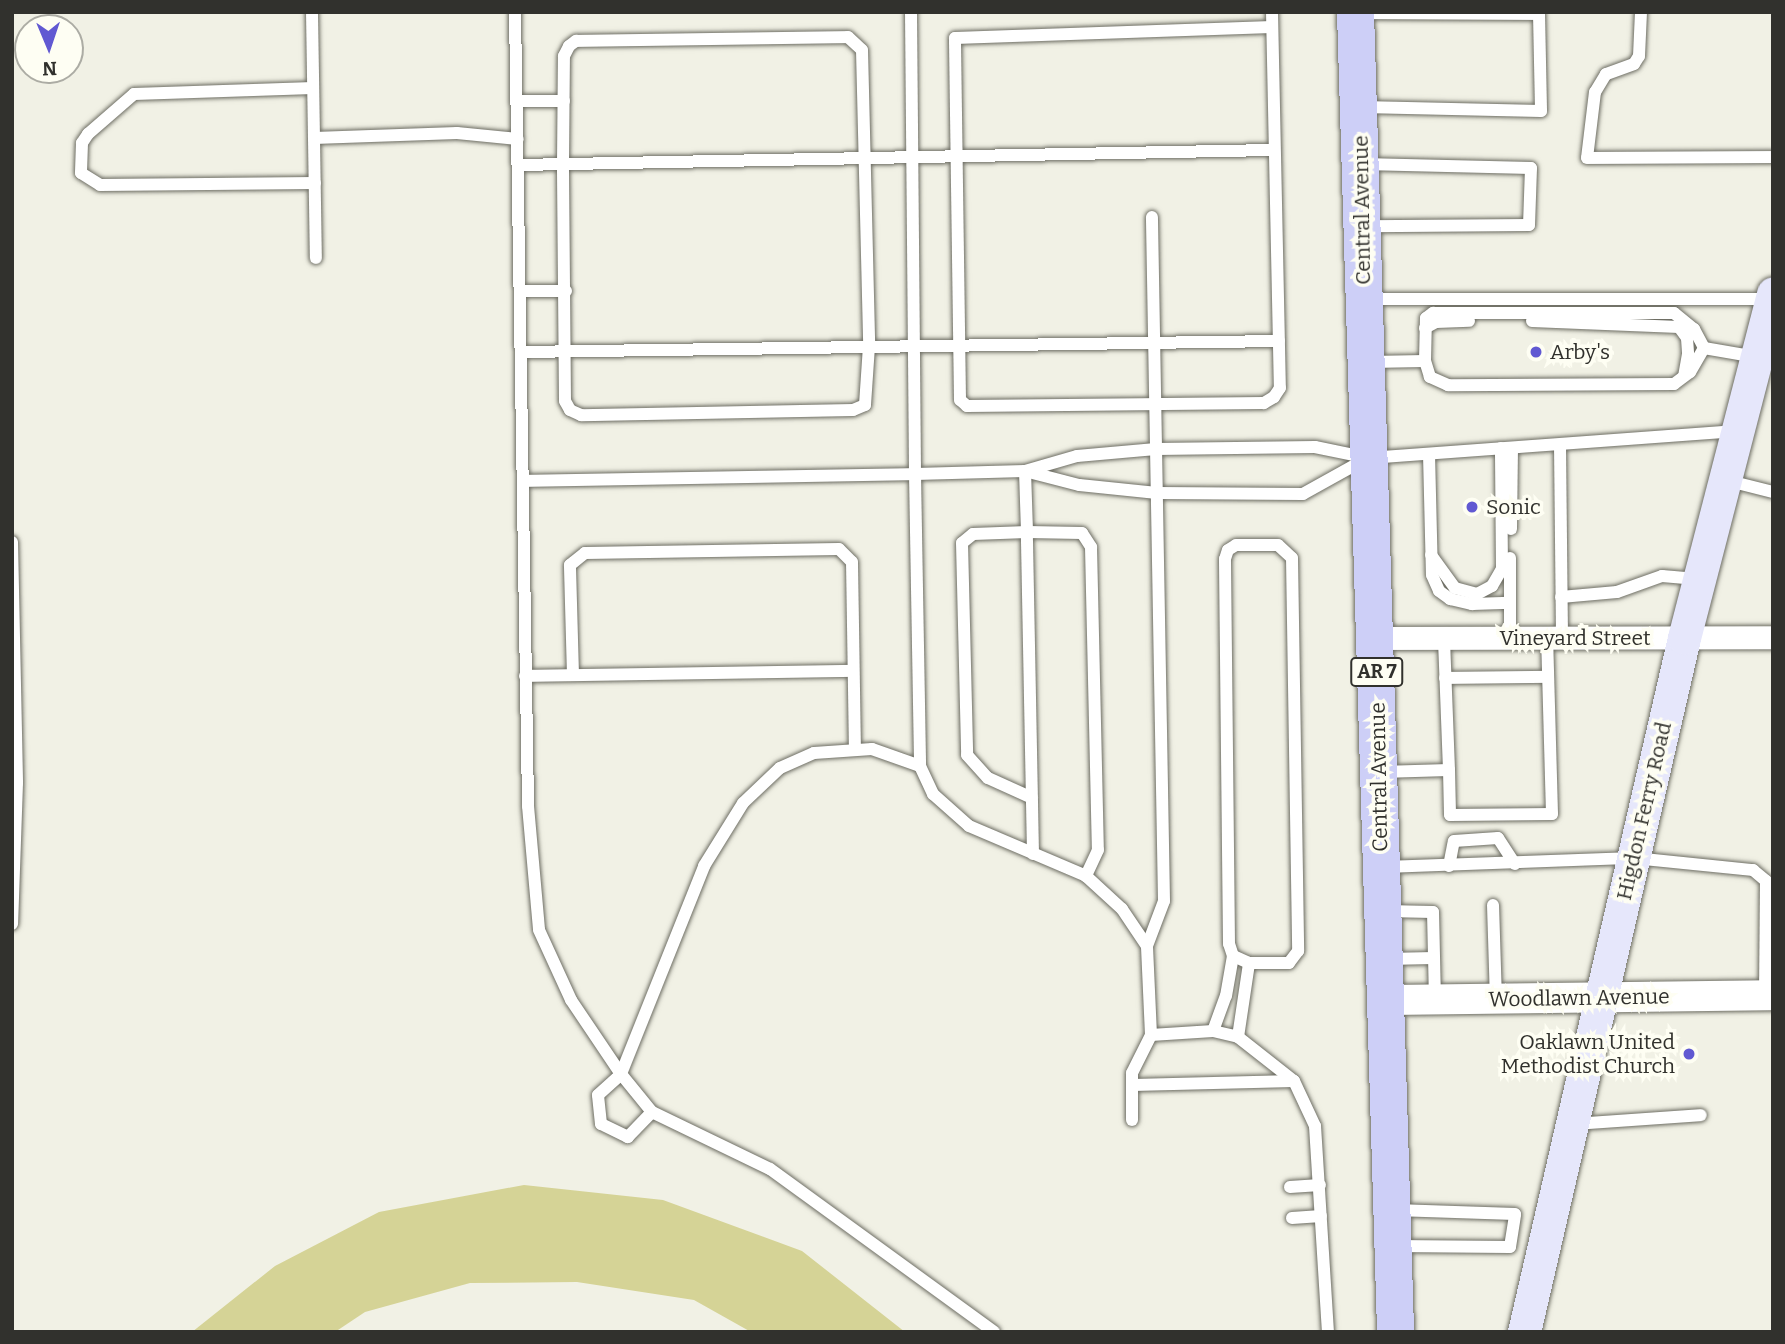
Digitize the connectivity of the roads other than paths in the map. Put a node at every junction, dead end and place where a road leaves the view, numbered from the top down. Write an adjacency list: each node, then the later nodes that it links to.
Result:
1 (312, 12): 8 (lane)
2 (515, 12): 9 (lane)
3 (911, 12): 17 (lane)
4 (1272, 12): 7 (lane)
5 (1641, 12): 16 (lane)
6 (1355, 13): 11 (main road, Central Avenue / AR 7); 11 (lane)
7 (1272, 27): 14 (lane); 15 (lane)
8 (313, 88): 12 (lane); 22 (lane)
9 (517, 101): 10 (lane); 13 (lane)
10 (564, 101): 18 (lane); 19 (lane)
11 (1359, 107): 20 (main road, Central Avenue / AR 7)
12 (314, 138): 13 (lane); 22 (lane)
13 (518, 139): 21 (lane)
14 (1274, 150): 15 (lane); 31 (lane)
15 (956, 157): 17 (lane); 33 (lane)
16 (1773, 157)
17 (909, 158): 18 (lane); 35 (lane)
18 (864, 159): 19 (lane); 34 (lane)
19 (564, 164): 21 (lane); 27 (lane)
20 (1361, 164): 24 (main road, Central Avenue / AR 7); 24 (lane)
21 (518, 165): 26 (lane)
22 (315, 183): 25 (lane)
23 (1152, 217): 32 (lane)
24 (1362, 226): 29 (main road, Central Avenue / AR 7)
25 (316, 258)
26 (520, 290): 27 (lane); 37 (lane)
27 (566, 291): 38 (lane)
28 (1772, 297): 29 (lane); 39 (main road, Higdon Ferry Road)
29 (1364, 299): 40 (main road, Central Avenue / AR 7)
30 (1425, 328): 36 (lane); 41 (lane); 42 (lane)
31 (1279, 341): 32 (lane); 43 (lane)
32 (1154, 342): 33 (lane); 43 (lane)
33 (959, 345): 35 (lane); 43 (lane)
34 (869, 346): 35 (lane); 38 (lane); 38 (lane)
35 (911, 346): 51 (lane)
36 (1704, 348): 39 (lane); 42 (lane)
37 (521, 352): 38 (lane); 53 (lane)
38 (565, 352)
39 (1756, 357): 44 (main road, Higdon Ferry Road)
40 (1366, 362): 41 (lane); 49 (main road, Central Avenue / AR 7)
41 (1425, 362): 42 (lane)
42 (1683, 379)
43 (1155, 404): 47 (lane)
44 (1737, 430): 45 (lane); 52 (main road, Higdon Ferry Road)
45 (1560, 445): 46 (lane); 60 (lane)
46 (1506, 448): 48 (lane); 58 (lane); 61 (lane)
47 (1156, 449): 49 (lane); 50 (lane); 55 (lane)
48 (1429, 454): 49 (lane); 58 (lane)
49 (1368, 458): 55 (lane); 63 (main road, Central Avenue / AR 7)
50 (1025, 471): 51 (lane); 55 (lane); 56 (lane)
51 (915, 474): 53 (lane); 74 (lane)
52 (1724, 480): 54 (lane); 59 (main road, Higdon Ferry Road)
53 (524, 481): 70 (lane)
54 (1773, 492)
55 (1157, 493): 87 (lane)
56 (1027, 532): 77 (lane); 77 (lane); 83 (lane)
57 (12, 542): 86 (lane)
58 (1431, 555): 61 (lane)
59 (1699, 579): 60 (lane); 67 (main road, Higdon Ferry Road)
60 (1561, 597): 66 (lane)
61 (1510, 603): 65 (lane)
62 (1773, 637): 67 (street, Vineyard Street)
63 (1376, 638): 64 (street, Vineyard Street); 76 (main road, Central Avenue / AR 7)
64 (1444, 638): 65 (street, Vineyard Street); 72 (lane)
65 (1510, 638): 66 (street, Vineyard Street)
66 (1554, 638): 67 (street, Vineyard Street); 71 (lane)
67 (1684, 638): 79 (main road, Higdon Ferry Road)
68 (852, 671): 69 (lane); 69 (lane); 73 (lane)
69 (573, 675): 70 (lane)
70 (525, 676): 100 (lane)
71 (1548, 677): 72 (lane); 75 (lane)
72 (1445, 678): 75 (lane)
73 (855, 748): 74 (lane); 100 (lane)
74 (920, 766): 78 (lane)
75 (1449, 769): 76 (lane)
76 (1378, 772): 82 (main road, Central Avenue / AR 7)
77 (1032, 798): 78 (lane)
78 (1033, 854): 83 (lane)
79 (1634, 858): 80 (lane); 92 (lane); 93 (main road, Higdon Ferry Road)
80 (1515, 864): 81 (lane); 81 (lane)
81 (1449, 866): 82 (lane)
82 (1381, 868): 85 (main road, Central Avenue / AR 7)
83 (1086, 876): 87 (lane)
84 (1493, 905): 94 (lane)
85 (1382, 911): 89 (lane); 90 (main road, Central Avenue / AR 7)
86 (12, 924)
87 (1147, 946): 98 (lane)
88 (1233, 956): 91 (lane); 91 (lane); 97 (lane)
89 (1434, 958): 90 (lane); 96 (lane)
90 (1384, 959): 95 (main road, Central Avenue / AR 7)
91 (1249, 962): 99 (lane)
92 (1769, 995): 93 (street, Woodlawn Avenue)
93 (1602, 997): 94 (street, Woodlawn Avenue); 106 (main road, Higdon Ferry Road)
94 (1496, 999): 96 (street, Woodlawn Avenue)
95 (1385, 1000): 96 (street, Woodlawn Avenue); 109 (main road, Central Avenue / AR 7)
96 (1435, 1000)
97 (1213, 1031): 98 (lane); 99 (lane)
98 (1151, 1035): 102 (lane)
99 (1238, 1037): 101 (lane)
100 (621, 1074): 103 (lane); 103 (lane)
101 (1294, 1081): 102 (lane); 107 (lane)
102 (1133, 1085): 105 (lane)
103 (652, 1112): 113 (lane)
104 (1701, 1115): 106 (lane)
105 (1132, 1120)
106 (1572, 1124): 116 (main road, Higdon Ferry Road)
107 (1320, 1185): 108 (lane); 110 (lane)
108 (1290, 1187)
109 (1391, 1210): 112 (main road, Central Avenue / AR 7); 112 (lane)
110 (1321, 1216): 111 (lane); 114 (lane)
111 (1292, 1218)
112 (1392, 1246): 115 (main road, Central Avenue / AR 7)
113 (994, 1332)
114 (1328, 1332)
115 (1395, 1332)
116 (1524, 1332)

